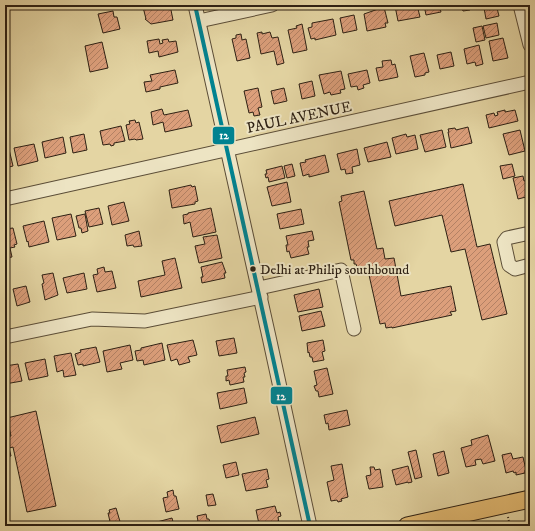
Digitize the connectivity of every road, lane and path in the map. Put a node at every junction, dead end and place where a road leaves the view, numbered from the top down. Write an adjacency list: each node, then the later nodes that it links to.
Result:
1 (195, 5): 4 (street)
2 (272, 5): 4 (street)
3 (520, 5): 5 (street)
4 (199, 21): 7 (street)
5 (530, 45)
6 (530, 82): 7 (street, PAUL AVENUE)
7 (227, 149): 8 (street, PAUL AVENUE); 11 (street)
8 (5, 199)
9 (530, 233): 10 (street)
10 (530, 265)
11 (260, 292): 12 (street); 13 (street); 16 (street)
12 (354, 329)
13 (5, 337)
14 (530, 499): 17 (main road)
15 (508, 516): 18 (path)
16 (310, 526)
17 (407, 526)
18 (510, 526)

